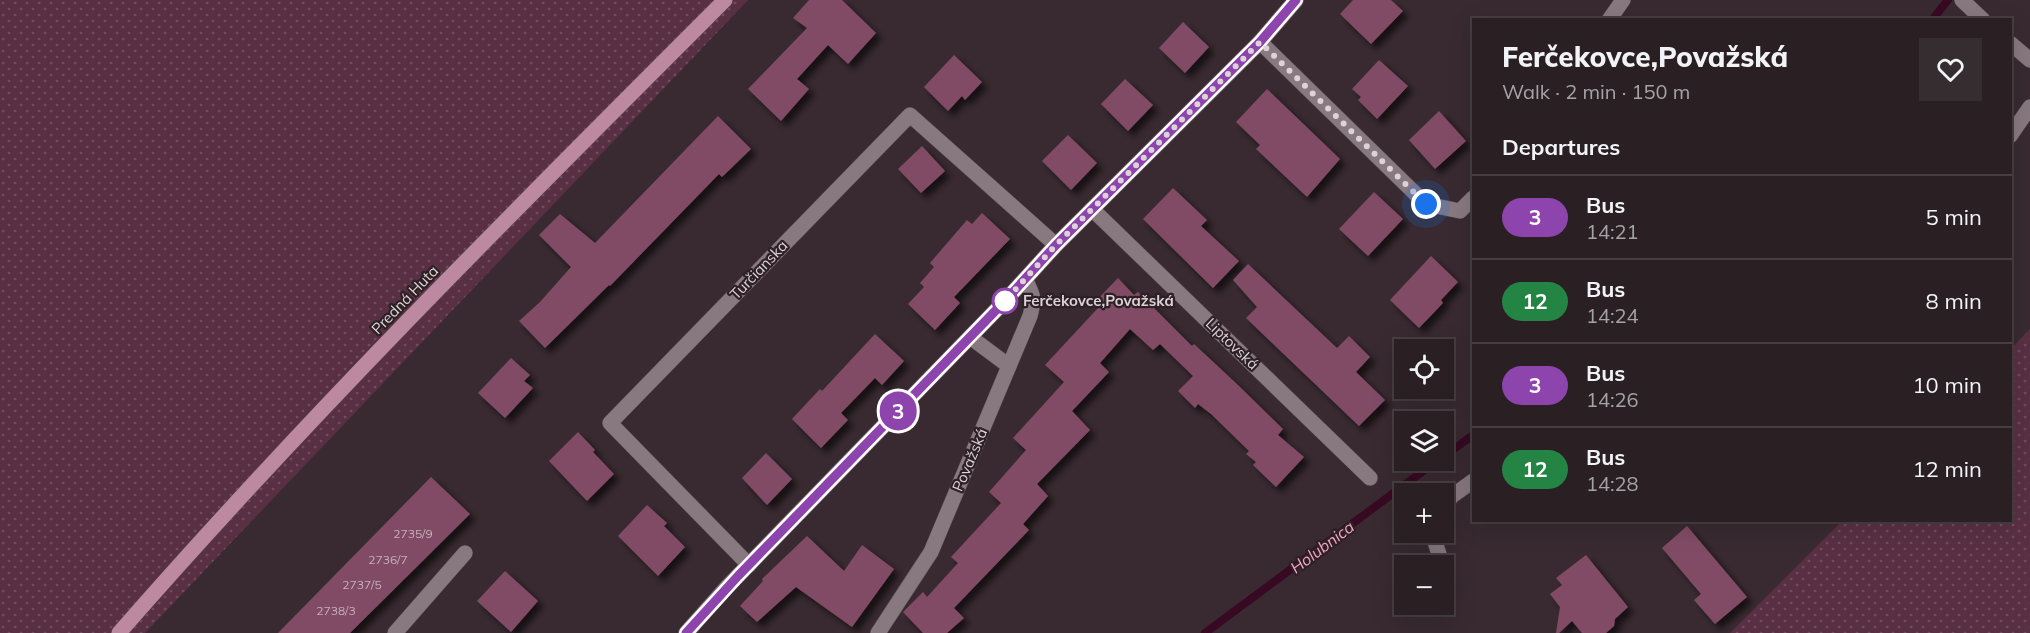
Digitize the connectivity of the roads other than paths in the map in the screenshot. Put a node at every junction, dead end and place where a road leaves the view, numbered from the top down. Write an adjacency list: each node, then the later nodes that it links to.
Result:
1 (725, 0): 23 (main road, Predná Huta)
2 (1296, 0): 7 (street)
3 (1623, 0): 5 (street)
4 (1965, 3): 6 (street)
5 (1610, 18)
6 (1981, 18)
7 (1260, 42): 12 (street); 13 (street)
8 (2012, 45): 9 (street)
9 (2030, 60)
10 (2030, 107): 11 (street)
11 (2012, 133)
12 (1472, 199)
13 (1092, 209): 14 (street); 18 (street, Liptovská)
14 (1056, 245): 15 (street); 22 (street, Turčianska)
15 (1025, 279): 16 (street); 17 (street, Považská)
16 (970, 337): 17 (street); 22 (street)
17 (1009, 366): 26 (street, Považská)
18 (1370, 478)
19 (1472, 482): 20 (street)
20 (1454, 495)
21 (465, 554): 24 (street)
22 (749, 565): 25 (street)
23 (119, 633)
24 (395, 633)
25 (686, 633)
26 (878, 633)

